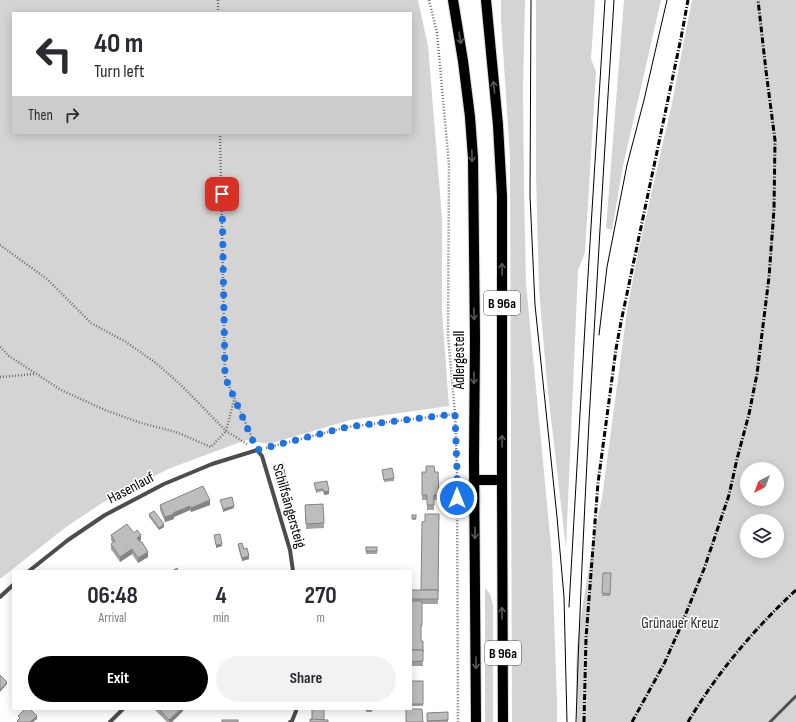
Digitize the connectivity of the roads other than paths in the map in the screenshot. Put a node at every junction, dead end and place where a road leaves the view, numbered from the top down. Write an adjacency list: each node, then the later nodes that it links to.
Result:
1 (453, 0): 4 (main road, Adlergestell / B 96a, one-way to 4)
2 (486, 0): 5 (main road, B 96a, one-way to 2)
3 (257, 450): 6 (street, Hasenlauf); 7 (street, Schilfsängersteig)
4 (475, 480): 5 (main road); 15 (main road, Adlergestell / B 96a, one-way to 15)
5 (502, 480): 16 (main road, B 96a, one-way to 5)
6 (30, 570)
7 (293, 570)
8 (12, 586): 9 (street)
9 (0, 597)
10 (796, 696): 17 (lane)
11 (122, 710): 13 (street)
12 (296, 710): 14 (street)
13 (110, 722)
14 (290, 722)
15 (476, 722)
16 (503, 722)
17 (770, 722)

